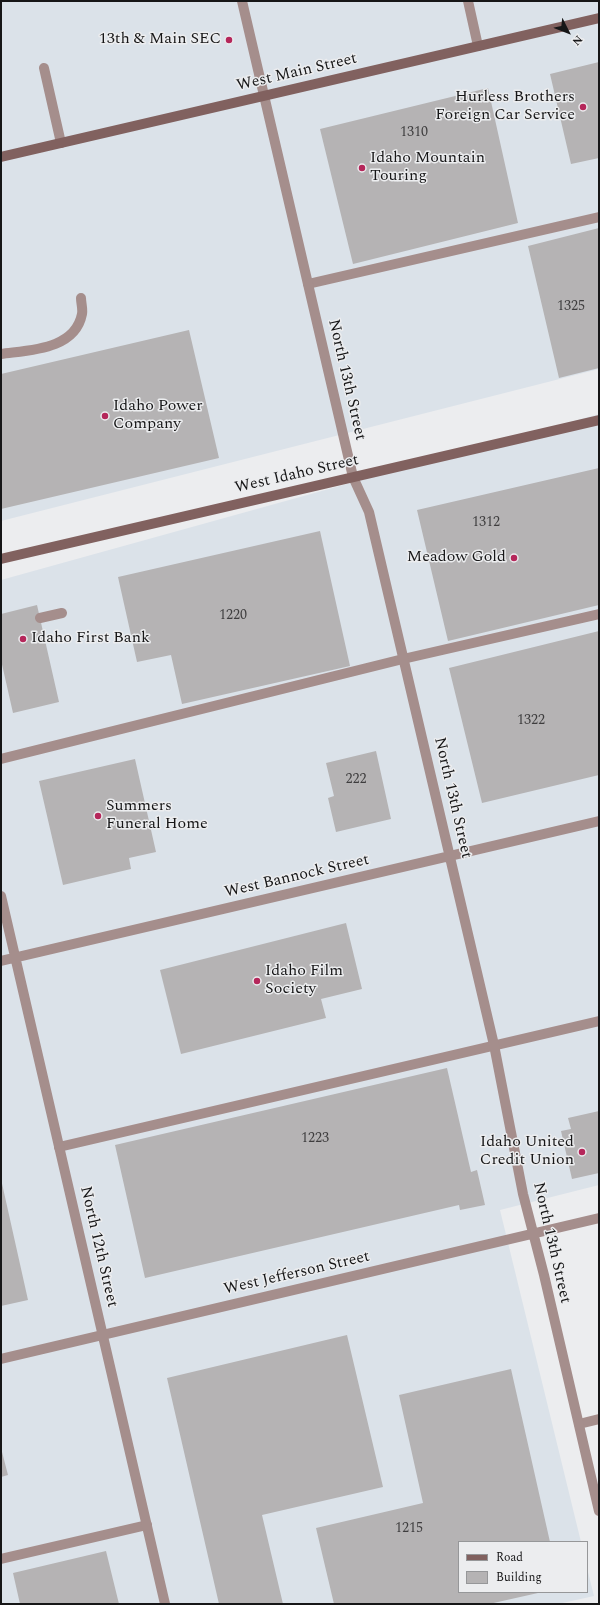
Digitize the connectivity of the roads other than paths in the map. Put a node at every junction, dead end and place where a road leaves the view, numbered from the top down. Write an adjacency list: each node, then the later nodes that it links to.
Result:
1 (242, 1): 6 (street, North 13th Street)
2 (468, 1): 4 (street)
3 (599, 18): 4 (main road, West Main Street)
4 (478, 46): 6 (main road, West Main Street)
5 (44, 68): 7 (street)
6 (264, 96): 7 (main road, West Main Street); 10 (street, North 13th Street)
7 (61, 143): 8 (main road, West Main Street)
8 (1, 157)
9 (599, 217): 10 (street)
10 (308, 284): 14 (street, North 13th Street)
11 (81, 298): 12 (street)
12 (1, 354)
13 (599, 420): 14 (main road, West Idaho Street)
14 (353, 477): 15 (main road, West Idaho Street); 19 (street, North 13th Street)
15 (1, 559)
16 (62, 613): 18 (street)
17 (599, 614): 19 (street)
18 (40, 618)
19 (403, 660): 20 (street); 22 (street, North 13th Street)
20 (1, 759)
21 (599, 821): 22 (street, West Bannock Street)
22 (450, 856): 24 (street, West Bannock Street); 27 (street, North 13th Street)
23 (1, 896): 24 (street, North 12th Street)
24 (15, 958): 25 (street, West Bannock Street); 28 (street, North 12th Street)
25 (1, 961)
26 (599, 1021): 27 (street)
27 (494, 1044): 28 (street); 30 (street, North 13th Street)
28 (59, 1147): 31 (street, North 12th Street)
29 (599, 1218): 30 (street, West Jefferson Street)
30 (534, 1234): 31 (street, West Jefferson Street); 34 (street, North 13th Street)
31 (103, 1335): 32 (street, West Jefferson Street); 36 (street, North 12th Street)
32 (1, 1359)
33 (599, 1419): 34 (street)
34 (579, 1424): 35 (street, North 13th Street)
35 (599, 1510)
36 (147, 1525): 37 (street); 38 (street, North 12th Street)
37 (1, 1559)
38 (165, 1604)

